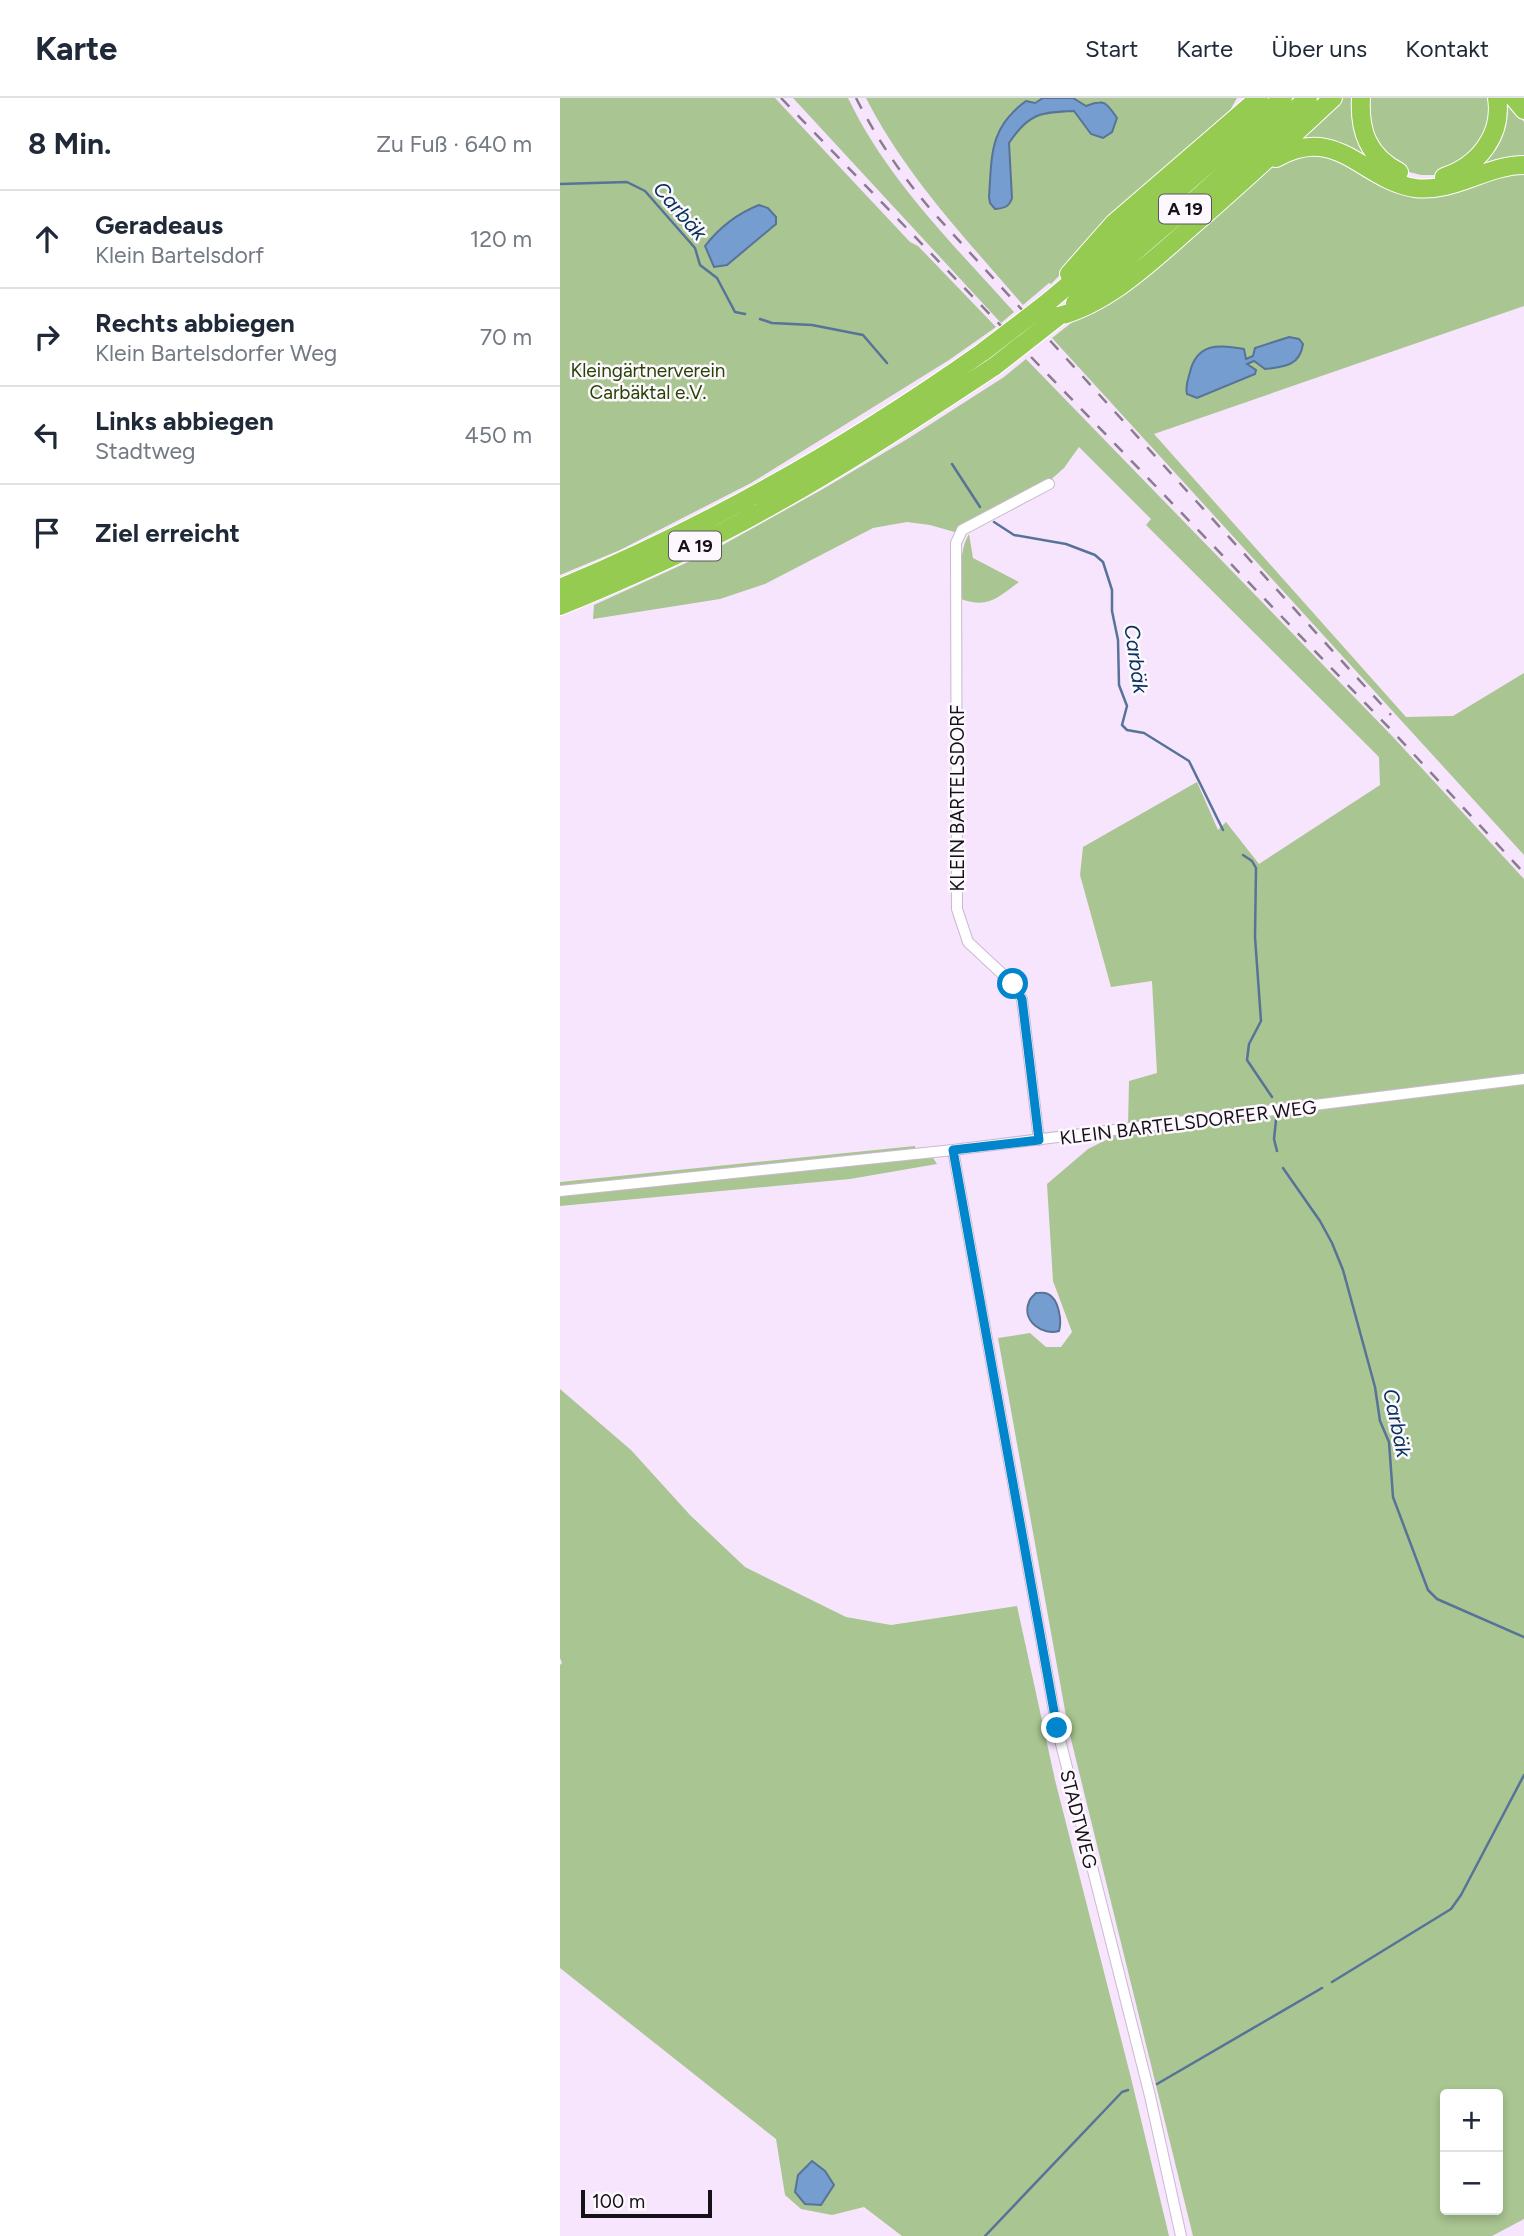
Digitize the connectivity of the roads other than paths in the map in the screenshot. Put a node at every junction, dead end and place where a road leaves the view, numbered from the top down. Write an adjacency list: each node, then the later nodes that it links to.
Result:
1 (1241, 98): 10 (highway)
2 (1259, 98): 10 (highway)
3 (1283, 98): 13 (highway, A 19)
4 (1308, 98): 13 (highway, A 19)
5 (1333, 98): 12 (highway)
6 (1361, 98): 7 (highway)
7 (1497, 98)
8 (1514, 98): 9 (highway)
9 (1524, 110)
10 (1225, 127): 13 (highway)
11 (1524, 165): 12 (highway)
12 (1261, 167): 13 (highway)
13 (1054, 309): 14 (highway, A 19, bridge)
14 (990, 358): 16 (highway, A 19); 17 (highway, A 19)
15 (1049, 484): 19 (street, KLEIN BARTELSDORF)
16 (560, 588)
17 (560, 606)
18 (1524, 1079): 19 (street, KLEIN BARTELSDORFER WEG)
19 (1039, 1140): 20 (street, KLEIN BARTELSDORFER WEG)
20 (953, 1150): 21 (street, KLEIN BARTELSDORFER WEG); 22 (street, STADTWEG)
21 (560, 1191)
22 (1181, 2236)

